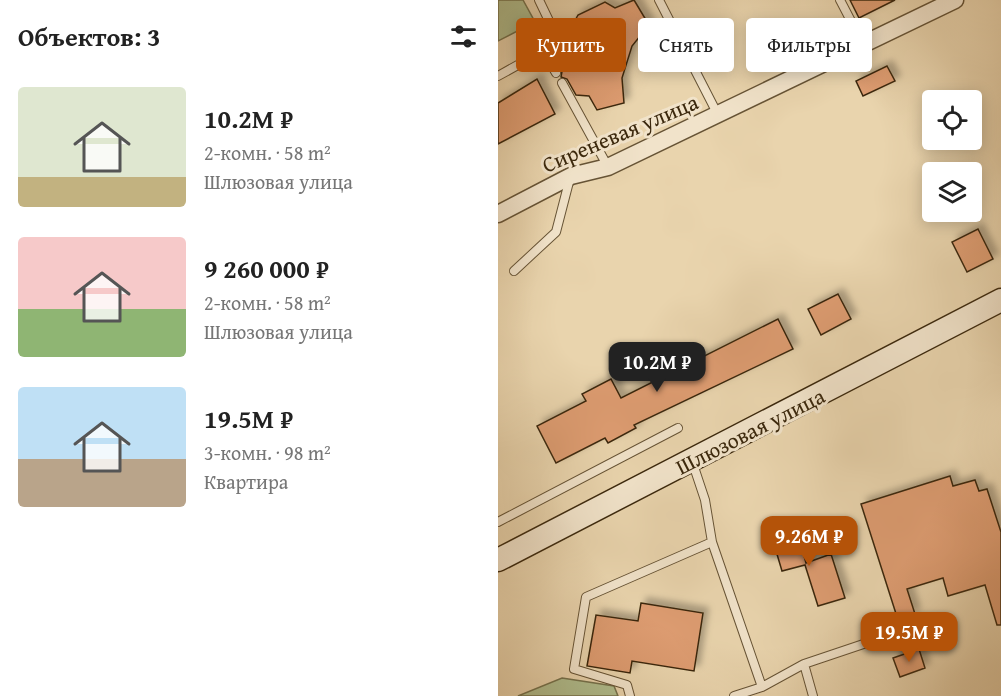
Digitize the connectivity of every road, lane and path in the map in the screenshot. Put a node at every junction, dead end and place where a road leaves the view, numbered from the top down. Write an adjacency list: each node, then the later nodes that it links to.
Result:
1 (539, 0): 5 (lane)
2 (659, 0): 12 (lane)
3 (840, 0): 6 (lane)
4 (955, 0): 7 (street, Сиреневая улица)
5 (548, 18)
6 (849, 18)
7 (872, 40)
8 (516, 66): 10 (lane)
9 (806, 72): 12 (street, Сиреневая улица)
10 (498, 76)
11 (562, 83): 13 (lane)
12 (718, 115): 13 (street, Сиреневая улица)
13 (608, 168): 14 (street, Сиреневая улица)
14 (571, 176): 15 (street, Сиреневая улица); 16 (lane)
15 (498, 214)
16 (514, 271)
17 (1001, 300): 19 (main road, Шлюзовая улица)
18 (678, 428): 20 (lane)
19 (692, 461): 21 (lane); 22 (main road, Шлюзовая улица)
20 (498, 522)
21 (712, 542): 25 (lane); 26 (lane)
22 (498, 560)
23 (911, 628): 24 (lane)
24 (804, 664): 25 (lane); 28 (lane)
25 (762, 687): 27 (lane)
26 (630, 696)
27 (734, 696)
28 (813, 696)

